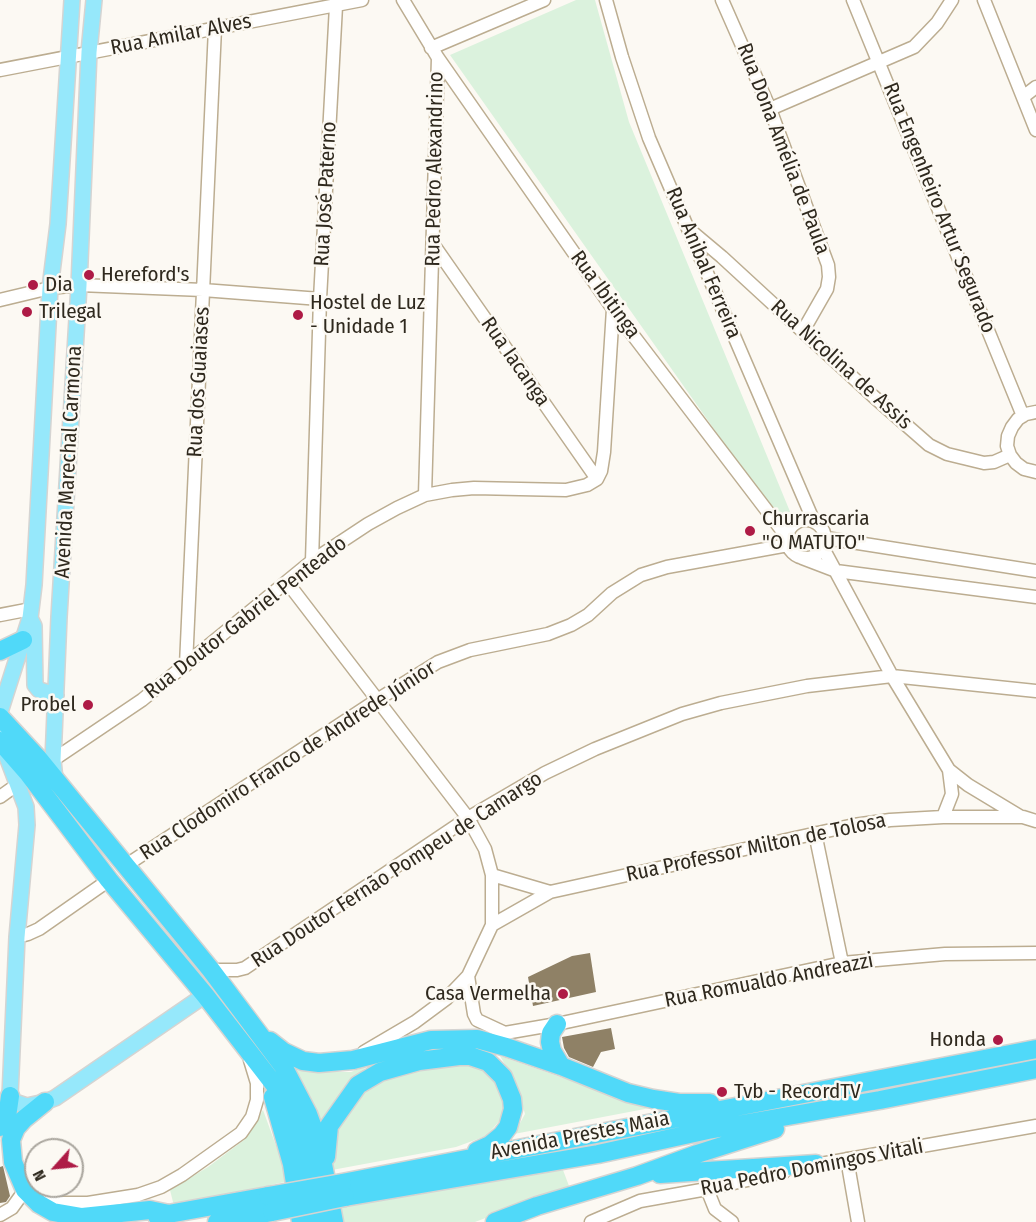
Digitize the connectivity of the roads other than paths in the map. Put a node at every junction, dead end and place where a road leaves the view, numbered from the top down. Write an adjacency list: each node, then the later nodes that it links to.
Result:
1 (72, 0): 16 (main road, Avenida Marechal Carmona)
2 (94, 0): 14 (main road, Avenida Marechal Carmona)
3 (362, 0): 12 (street, Rua Amilar Alves)
4 (403, 0): 15 (street)
5 (544, 0): 11 (street)
6 (606, 0): 23 (street, Rua Anibal Ferreira)
7 (722, 0): 21 (street, Rua Dona Amélia de Paula)
8 (853, 0): 17 (street, Rua Engenheiro Artur Segurado)
9 (952, 0): 17 (street)
10 (984, 0): 20 (street)
11 (528, 3): 15 (street)
12 (336, 6): 13 (street, Rua Amilar Alves); 30 (street, Rua José Paterno)
13 (215, 28): 14 (street, Rua Amilar Alves); 29 (street, Rua dos Guaiases)
14 (89, 52): 16 (street, Rua Amilar Alves); 27 (main road, Avenida Marechal Carmona)
15 (434, 53): 24 (street, Rua Pedro Alexandrino); 32 (street, Rua Ibitinga)
16 (69, 56): 18 (street, Rua Amilar Alves); 28 (main road, Avenida Marechal Carmona)
17 (879, 63): 21 (street); 35 (street, Rua Engenheiro Artur Segurado)
18 (0, 70)
19 (1036, 87): 20 (street)
20 (1023, 97): 22 (street)
21 (770, 109): 33 (street, Rua Dona Amélia de Paula)
22 (1036, 126)
23 (688, 228): 25 (street, Rua Nicolina de Assis); 26 (street, Rua Anibal Ferreira)
24 (433, 244): 38 (street, Rua Iacanga); 39 (street, Rua Pedro Alexandrino)
25 (722, 257): 26 (street); 33 (street, Rua Nicolina de Assis)
26 (706, 270): 40 (street, Rua Anibal Ferreira)
27 (79, 285): 28 (street); 29 (street); 49 (main road, Avenida Marechal Carmona)
28 (50, 288): 31 (street); 48 (main road, Avenida Marechal Carmona)
29 (203, 290): 30 (street); 55 (street, Rua dos Guaiases)
30 (320, 299): 44 (street, Rua José Paterno)
31 (0, 300)
32 (613, 309): 38 (street); 41 (street, Rua Ibitinga)
33 (803, 331): 36 (street, Rua Nicolina de Assis)
34 (1036, 412): 35 (street)
35 (1023, 416): 36 (street)
36 (1010, 455): 37 (street)
37 (1036, 472)
38 (597, 479): 39 (street, Rua Doutor Gabriel Penteado)
39 (425, 495): 44 (street, Rua Doutor Gabriel Penteado)
40 (814, 522): 41 (street); 42 (street, Rua Anibal Ferreira)
41 (788, 541): 43 (street); 59 (street, Rua Clodomiro Franco de Andrede Júnior)
42 (824, 543): 43 (street); 45 (street, Rua Anibal Ferreira); 46 (street)
43 (802, 558): 45 (street)
44 (312, 561): 47 (street, Rua Doutor Gabriel Penteado)
45 (836, 571): 50 (street); 56 (street, Rua Anibal Ferreira)
46 (1036, 571)
47 (287, 582): 55 (street, Rua Doutor Gabriel Penteado); 59 (street)
48 (34, 585): 49 (main road); 51 (main road, Avenida Marechal Carmona)
49 (62, 585): 58 (main road, Avenida Marechal Carmona)
50 (1036, 597)
51 (30, 613): 52 (street); 53 (main road, Avenida Marechal Carmona); 58 (main road)
52 (0, 615)
53 (23, 640): 54 (highway); 60 (main road, Avenida Marechal Carmona)
54 (0, 651)
55 (186, 665): 64 (street, Rua Doutor Gabriel Penteado)
56 (892, 676): 57 (street, Rua Doutor Fernão Pompeu de Camargo); 65 (street, Rua Anibal Ferreira); 71 (street, Rua Doutor Fernão Pompeu de Camargo)
57 (1036, 692)
58 (56, 695): 64 (main road, Avenida Marechal Carmona)
59 (377, 700): 71 (street); 74 (street, Rua Clodomiro Franco de Andrede Júnior)
60 (0, 712)
61 (0, 717): 66 (highway)
62 (0, 731): 63 (main road)
63 (0, 741): 67 (main road); 76 (highway)
64 (53, 760): 66 (main road, Avenida Marechal Carmona)
65 (950, 770): 69 (street); 70 (street, Rua Anibal Ferreira)
66 (55, 780): 74 (highway)
67 (18, 784): 68 (street); 79 (main road)
68 (0, 797)
69 (943, 817): 70 (street, Rua Professor Milton de Tolosa); 73 (street, Rua Professor Milton de Tolosa)
70 (1023, 817): 72 (street, Rua Professor Milton de Tolosa)
71 (468, 819): 75 (street); 82 (street, Rua Doutor Fernão Pompeu de Camargo)
72 (1036, 821)
73 (815, 833): 77 (street, Rua Professor Milton de Tolosa); 81 (street)
74 (125, 866): 82 (highway)
75 (492, 875): 77 (street, Rua Professor Milton de Tolosa); 78 (street)
76 (109, 880): 79 (street); 84 (highway)
77 (550, 892): 78 (street, Rua Professor Milton de Tolosa)
78 (492, 925): 83 (street)
79 (17, 937): 93 (main road)
80 (1036, 953): 81 (street, Rua Romualdo Andreazzi)
81 (842, 963): 85 (street, Rua Romualdo Andreazzi)
82 (211, 970): 86 (highway)
83 (468, 976): 85 (street, Rua Romualdo Andreazzi); 89 (street)
84 (205, 995): 88 (highway); 96 (main road)
85 (558, 1024): 90 (highway)
86 (261, 1034): 89 (highway); 103 (highway)
87 (1036, 1049): 94 (highway, Avenida Prestes Maia)
88 (247, 1050): 91 (highway); 111 (street)
89 (353, 1060): 90 (highway)
90 (561, 1066): 94 (highway)
91 (263, 1070): 117 (highway); 118 (highway)
92 (1033, 1070): 95 (highway, Avenida Prestes Maia)
93 (10, 1096): 96 (main road); 98 (highway)
94 (771, 1099): 101 (highway, Avenida Prestes Maia)
95 (880, 1100): 104 (highway); 107 (highway, Avenida Prestes Maia)
96 (45, 1102): 99 (highway)
97 (1036, 1126): 100 (street, Rua Pedro Domingos Vitali)
98 (0, 1127)
99 (7, 1157): 105 (highway)
100 (847, 1159): 102 (street, Rua Pedro Domingos Vitali); 124 (street)
101 (459, 1160): 103 (highway); 107 (highway, Avenida Prestes Maia)
102 (816, 1164): 104 (highway); 106 (street, Rua Pedro Domingos Vitali)
103 (325, 1174): 119 (highway)
104 (637, 1176): 109 (highway)
105 (24, 1188)
106 (707, 1189): 122 (street, Rua Pedro Domingos Vitali); 123 (street)
107 (343, 1190): 112 (highway, Avenida Prestes Maia, bridge)
108 (24, 1191): 114 (street)
109 (580, 1193): 120 (highway); 121 (highway)
110 (33, 1198): 113 (highway)
111 (45, 1198)
112 (270, 1204): 113 (highway, Avenida Prestes Maia); 116 (highway, Avenida Prestes Maia)
113 (169, 1214): 115 (highway, Avenida Prestes Maia)
114 (0, 1215)
115 (124, 1222)
116 (217, 1222)
117 (301, 1222)
118 (316, 1222)
119 (334, 1222)
120 (495, 1222)
121 (532, 1222)
122 (591, 1222)
123 (732, 1222)
124 (858, 1222)

